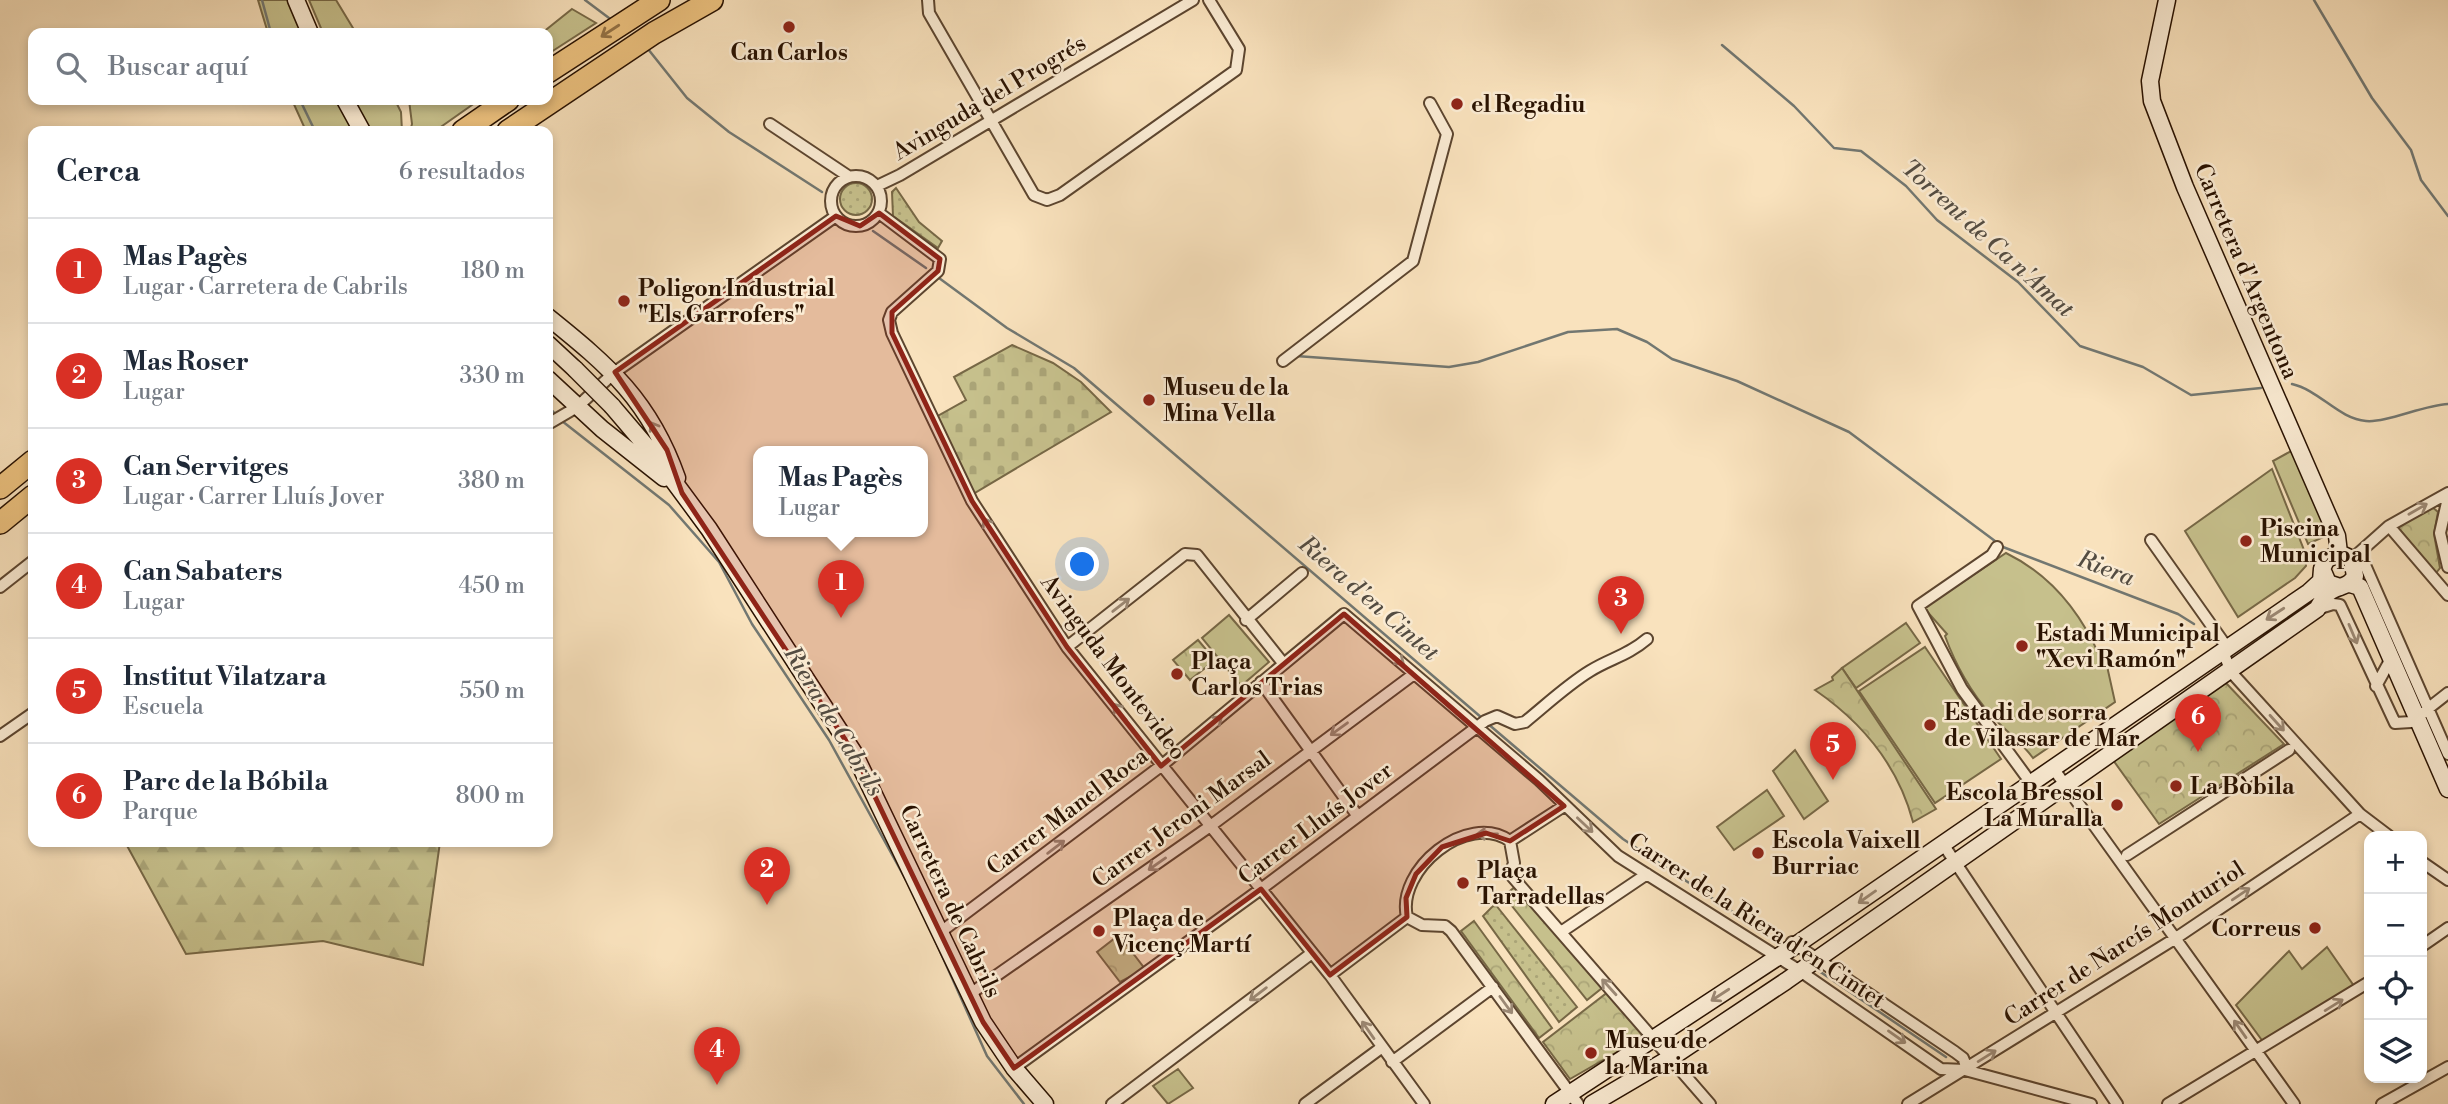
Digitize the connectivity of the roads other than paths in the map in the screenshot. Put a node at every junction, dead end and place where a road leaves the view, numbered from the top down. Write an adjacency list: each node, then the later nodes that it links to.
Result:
1 (296, 0): 8 (street)
2 (712, 0): 10 (highway)
3 (928, 0): 15 (street)
4 (1193, 0): 15 (street, Avinguda del Progrés)
5 (1209, 0): 15 (street)
6 (2167, 0): 40 (street, Carretera d'Argentona)
7 (652, 4): 9 (highway, one-way to 9)
8 (308, 28)
9 (553, 69)
10 (553, 101)
11 (1430, 103): 26 (street)
12 (348, 105): 17 (street)
13 (501, 105): 18 (highway)
14 (547, 105): 19 (highway)
15 (991, 120): 21 (street, Avinguda del Progrés)
16 (770, 124): 20 (street)
17 (359, 126)
18 (470, 126)
19 (516, 126)
20 (848, 176): 21 (street); 23 (street)
21 (877, 186): 22 (street)
22 (878, 213): 23 (street); 53 (street, Avinguda Montevideo, one-way to 22)
23 (836, 216): 27 (street)
24 (553, 321): 27 (street)
25 (553, 349): 33 (street, Carretera de Cabrils, bridge)
26 (1283, 361)
27 (615, 372): 29 (street); 33 (street, one-way to 27)
28 (553, 386): 29 (street)
29 (571, 411): 30 (street); 33 (street)
30 (553, 420)
31 (28, 465): 32 (highway)
32 (0, 488)
33 (682, 493): 88 (street, Carretera de Cabrils)
34 (2448, 495): 37 (street, one-way to 34); 42 (street)
35 (28, 500): 36 (highway)
36 (0, 523)
37 (2389, 526): 40 (street); 47 (street)
38 (2151, 540): 52 (street)
39 (1997, 547): 70 (street)
40 (2352, 559): 43 (street); 45 (street); 61 (street)
41 (28, 565): 46 (street)
42 (2448, 566)
43 (2322, 569): 45 (street); 52 (street, one-way to 52)
44 (1301, 573): 50 (street)
45 (2345, 586): 48 (street); 54 (street)
46 (0, 587)
47 (2448, 595)
48 (2317, 609): 56 (street); 59 (street, one-way to 59)
49 (1344, 614): 55 (street, Carrer Manel Roca); 57 (street, Carrer de la Riera d'en Cintet, one-way to 57)
50 (1246, 620): 53 (street, one-way to 50); 55 (street)
51 (1647, 639): 63 (street, Carrer Lluís Jover)
52 (2226, 646): 56 (street); 69 (street)
53 (1067, 647): 68 (street, Avinguda Montevideo, one-way to 53)
54 (2392, 657): 59 (street); 61 (street)
55 (1283, 663): 58 (street, Carrer Manel Roca)
56 (2231, 671): 71 (street); 74 (street, one-way to 74)
57 (1415, 674): 63 (street, Carrer de la Riera d'en Cintet); 65 (street, Carrer Jeroni Marsal, one-way to 65)
58 (1262, 682): 65 (street); 68 (street, Carrer Manel Roca, one-way to 58)
59 (2376, 686): 61 (street)
60 (2448, 693): 61 (street)
61 (2423, 713): 67 (street); 72 (street)
62 (28, 716): 64 (street)
63 (1477, 727): 73 (street, Carrer de la Riera d'en Cintet); 75 (street, Carrer Lluís Jover)
64 (0, 736)
65 (1311, 750): 75 (street); 76 (street, Carrer Jeroni Marsal)
66 (2289, 750): 80 (street)
67 (2448, 754)
68 (1161, 766): 76 (street, Avinguda Montevideo); 88 (street, Carrer Manel Roca, one-way to 68)
69 (2053, 768): 70 (street); 71 (street)
70 (2031, 783): 79 (street)
71 (2067, 787): 81 (street); 90 (street)
72 (2448, 789)
73 (1564, 806): 78 (street); 83 (street, Carrer de la Riera d'en Cintet, one-way to 83)
74 (2360, 814): 77 (street); 90 (street, Carrer de Narcís Monturiol, one-way to 74)
75 (1357, 815): 85 (street, Carrer Lluís Jover)
76 (1209, 827): 85 (street, Avinguda Montevideo); 100 (street, Carrer Jeroni Marsal, one-way to 100)
77 (2382, 831)
78 (1510, 841): 86 (street, one-way to 86); 89 (street)
79 (1944, 844): 81 (street); 91 (street, one-way to 91)
80 (2127, 855)
81 (1955, 864): 95 (street); 101 (street)
82 (2427, 865): 84 (street)
83 (1647, 874): 89 (street); 94 (street, Carrer de la Riera d'en Cintet)
84 (2448, 880)
85 (1262, 889): 93 (street, Avinguda Montevideo); 108 (street, Carrer Lluís Jover)
86 (1407, 917): 97 (street); 99 (street)
87 (2448, 928): 92 (street)
88 (942, 932): 100 (street, Carretera de Cabrils)
89 (1561, 932): 102 (street, one-way to 89)
90 (2176, 938): 101 (street, Carrer de Narcís Monturiol); 104 (street, one-way to 90)
91 (1793, 943): 94 (street); 95 (street, Carrer de la Riera d'en Cintet)
92 (2427, 943)
93 (1312, 953): 97 (street, Avinguda Montevideo); 112 (street, one-way to 112)
94 (1777, 958): 96 (street, Carrer de la Riera d'en Cintet); 102 (street, one-way to 102)
95 (1816, 958): 96 (street); 109 (street, Carrer de la Riera d'en Cintet)
96 (1800, 971): 105 (street); 109 (street, Carrer de la Riera d'en Cintet, one-way to 109)
97 (1330, 975): 103 (street, Avinguda Montevideo, one-way to 97)
98 (2364, 985): 104 (street, one-way to 98)
99 (1493, 987): 106 (street); 110 (street, one-way to 110)
100 (970, 993): 108 (street, Carretera de Cabrils)
101 (2056, 1013): 109 (street, Carrer de Narcís Monturiol, one-way to 101); 120 (street)
102 (1655, 1038): 105 (street); 110 (street)
103 (1381, 1048): 106 (street, Avinguda Montevideo); 113 (street)
104 (2256, 1053): 121 (street); 122 (street)
105 (1672, 1057): 116 (street); 117 (street)
106 (1391, 1062): 114 (street, Avinguda Montevideo)
107 (2448, 1067): 123 (street)
108 (1014, 1068): 111 (street, Carretera de Cabrils)
109 (1966, 1069): 118 (street, Carrer de Narcís Monturiol); 119 (street, Carrer de la Riera d'en Cintet)
110 (1574, 1099): 115 (street)
111 (1045, 1104)
112 (1112, 1104)
113 (1305, 1104)
114 (1424, 1104)
115 (1554, 1104)
116 (1592, 1104)
117 (1710, 1104)
118 (1909, 1104)
119 (2091, 1104)
120 (2117, 1104)
121 (2168, 1104)
122 (2294, 1104)
123 (2382, 1104)

